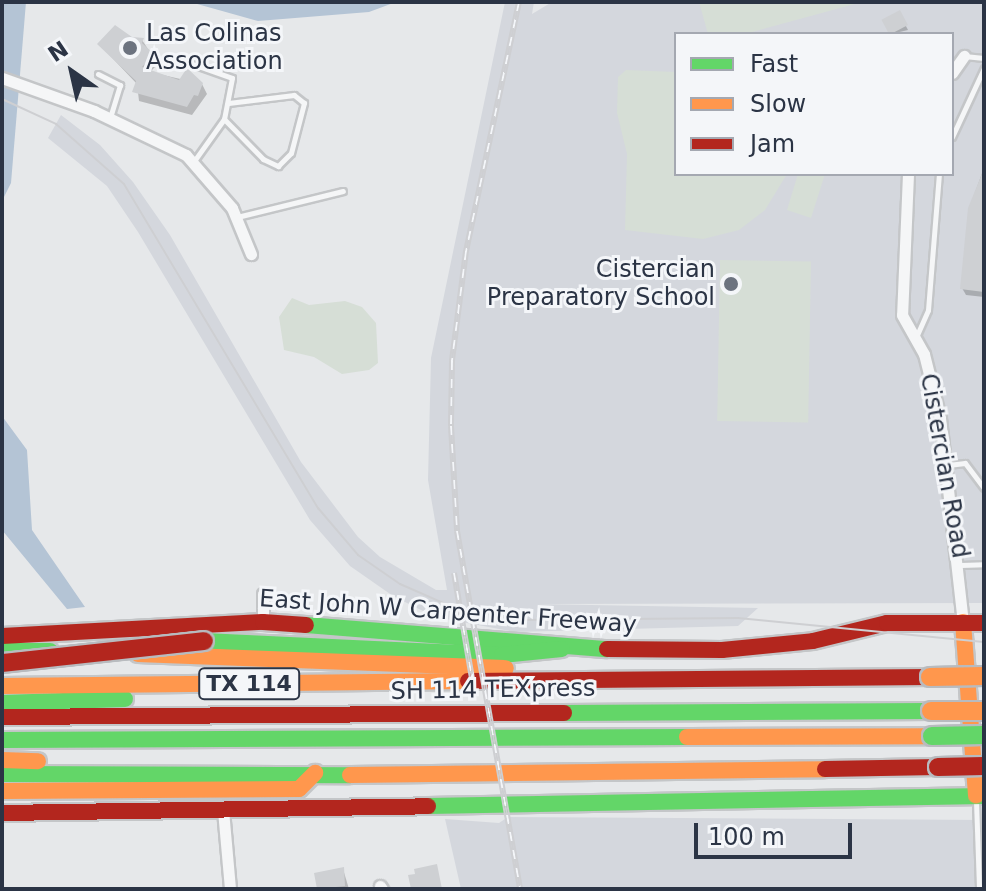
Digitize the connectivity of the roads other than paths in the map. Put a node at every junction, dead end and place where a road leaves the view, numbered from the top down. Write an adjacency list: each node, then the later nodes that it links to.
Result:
1 (964, 56): 2 (lane); 5 (street)
2 (984, 58)
3 (181, 60): 8 (lane)
4 (984, 68): 11 (lane)
5 (954, 70)
6 (98, 74): 9 (lane)
7 (2, 78): 9 (street)
8 (228, 103): 10 (lane); 10 (lane)
9 (109, 118): 12 (street)
10 (224, 119): 12 (lane)
11 (954, 133)
12 (193, 162): 16 (street)
13 (908, 176): 18 (street, Cistercian Road)
14 (939, 176): 18 (lane)
15 (343, 191): 16 (lane)
16 (236, 217): 17 (street)
17 (251, 254)
18 (917, 335): 19 (street, Cistercian Road)
19 (948, 465): 20 (lane); 22 (street, Cistercian Road)
20 (984, 488)
21 (984, 564): 22 (lane)
22 (961, 565): 25 (street, Cistercian Road)
23 (263, 594): 24 (street)
24 (263, 622): 27 (main road, East John W Carpenter Freeway); 28 (main road, East John W Carpenter Freeway)
25 (963, 622): 26 (main road, East John W Carpenter Freeway); 28 (main road, East John W Carpenter Freeway); 46 (main road)
26 (984, 623)
27 (2, 636)
28 (562, 649): 30 (main road, bridge)
29 (2, 651): 32 (main road)
30 (2, 663)
31 (984, 676): 32 (main road, TX 114, bridge)
32 (628, 681): 33 (main road, TX 114)
33 (496, 682): 34 (main road, TX 114); 35 (main road)
34 (2, 686)
35 (2, 703)
36 (984, 711): 37 (main road, SH 114 TEXpress, bridge)
37 (2, 717)
38 (984, 735): 39 (main road, SH 114 TEXpress, bridge)
39 (2, 740)
40 (2, 760): 44 (main road)
41 (984, 766): 42 (main road, bridge)
42 (315, 773): 44 (main road); 45 (main road)
43 (2, 774): 44 (main road)
44 (107, 774)
45 (2, 791)
46 (980, 796): 47 (main road); 50 (lane)
47 (223, 810): 48 (main road); 49 (street)
48 (2, 813)
49 (230, 889)
50 (979, 889)

